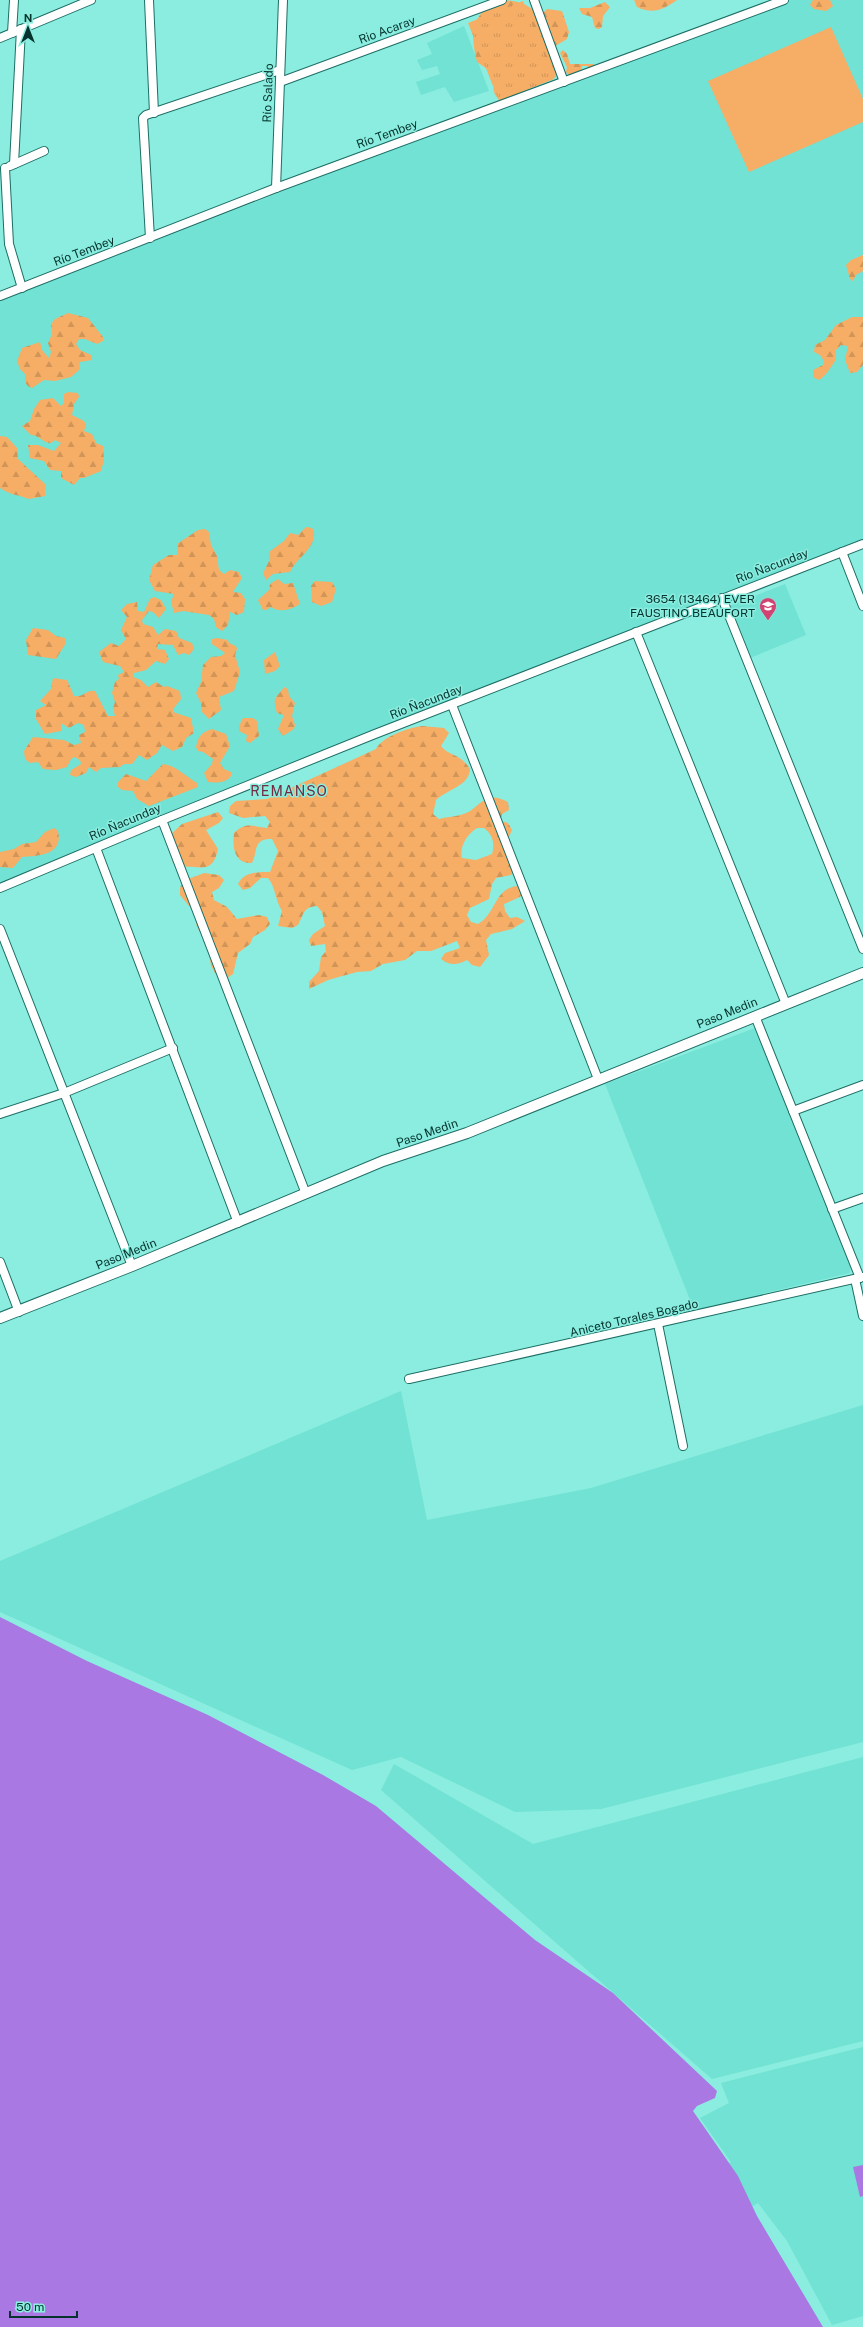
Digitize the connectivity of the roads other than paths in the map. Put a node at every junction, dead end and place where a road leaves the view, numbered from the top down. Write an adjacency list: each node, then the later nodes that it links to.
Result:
1 (14, 0): 9 (street)
2 (91, 0): 8 (street)
3 (149, 0): 14 (street)
4 (283, 0): 11 (street, Río Salado)
5 (502, 0): 12 (street, Rio Acaray)
6 (534, 0): 13 (street)
7 (779, 1): 13 (street, Río Tembey)
8 (21, 29): 9 (street); 16 (street)
9 (12, 33): 10 (street)
10 (0, 38)
11 (280, 70): 12 (street, Río Salado); 14 (street)
12 (280, 82): 18 (street, Río Salado)
13 (564, 82): 18 (street, Río Tembey)
14 (154, 113): 19 (street)
15 (44, 151): 16 (street)
16 (14, 164): 17 (street)
17 (3, 169): 20 (street)
18 (276, 188): 19 (street, Río Tembey)
19 (150, 238): 20 (street, Río Tembey)
20 (22, 288): 21 (street, Río Tembey)
21 (0, 296)
22 (863, 544): 23 (street, Río Ñacunday)
23 (842, 552): 24 (street, Río Ñacunday); 25 (street)
24 (722, 598): 26 (street, Río Ñacunday); 32 (street)
25 (863, 606)
26 (636, 632): 27 (street, Río Ñacunday); 34 (street)
27 (452, 705): 28 (street, Río Ñacunday); 37 (street)
28 (162, 820): 29 (street, Río Ñacunday); 42 (street)
29 (96, 848): 30 (street, Río Ñacunday); 36 (street)
30 (0, 888)
31 (0, 929): 39 (street)
32 (863, 949)
33 (863, 973): 34 (street, Paso Medin)
34 (786, 1004): 35 (street, Paso Medin)
35 (755, 1016): 37 (street, Paso Medin); 40 (street)
36 (173, 1048): 39 (street); 45 (street)
37 (598, 1079): 42 (street, Paso Medin)
38 (863, 1085): 40 (street)
39 (64, 1093): 41 (street); 47 (street)
40 (793, 1111): 44 (street)
41 (0, 1114)
42 (306, 1194): 45 (street, Paso Medin)
43 (863, 1198): 44 (street)
44 (832, 1209): 48 (street)
45 (238, 1223): 47 (street, Paso Medin)
46 (0, 1262): 49 (street)
47 (132, 1266): 49 (street, Paso Medin)
48 (859, 1278): 50 (street); 52 (street, Aniceto Torales Bogado)
49 (19, 1312): 51 (street, Paso Medin)
50 (863, 1316)
51 (0, 1318)
52 (658, 1324): 53 (street, Aniceto Torales Bogado); 54 (street)
53 (409, 1379)
54 (683, 1446)

